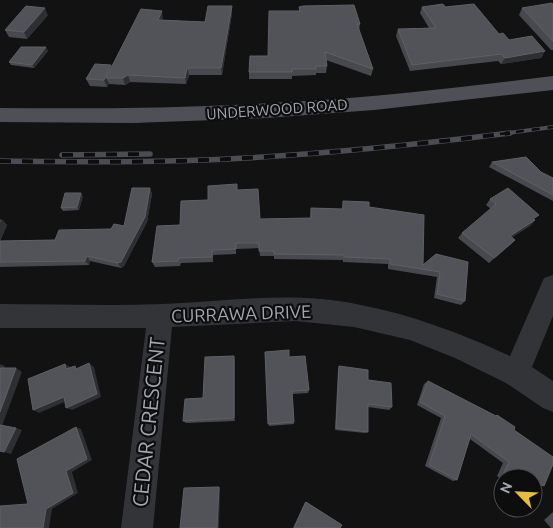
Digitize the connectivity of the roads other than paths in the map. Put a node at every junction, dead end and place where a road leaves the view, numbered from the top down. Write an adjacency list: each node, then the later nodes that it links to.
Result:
1 (553, 83): 2 (main road, UNDERWOOD ROAD)
2 (0, 115)
3 (553, 286): 6 (street)
4 (0, 316): 5 (street, CURRAWA DRIVE)
5 (160, 316): 6 (street, CURRAWA DRIVE); 8 (street, CEDAR CRESCENT)
6 (516, 372): 7 (street, CURRAWA DRIVE)
7 (553, 398)
8 (137, 528)

